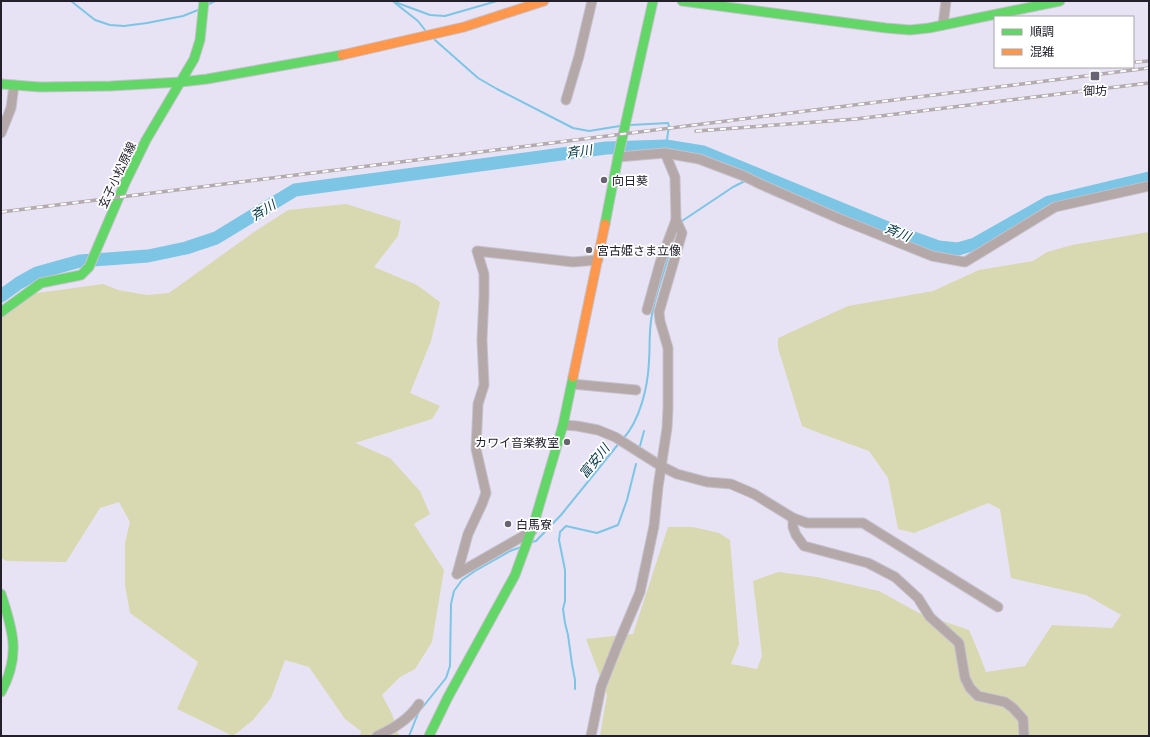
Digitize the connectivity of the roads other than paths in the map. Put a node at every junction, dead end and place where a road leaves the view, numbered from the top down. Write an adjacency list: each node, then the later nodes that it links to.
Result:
1 (204, 1): 10 (street, 玄子小松原線)
2 (544, 1): 8 (street)
3 (592, 1): 13 (street)
4 (653, 1): 16 (street)
5 (682, 1): 9 (street)
6 (946, 1): 9 (street)
7 (1060, 1): 9 (street)
8 (532, 3): 10 (street)
9 (944, 25)
10 (181, 82): 12 (street); 21 (street, 玄子小松原線)
11 (1, 84): 12 (street)
12 (14, 85): 14 (street)
13 (566, 100)
14 (1, 133)
15 (665, 153): 16 (street); 17 (street); 18 (street)
16 (618, 157): 19 (street)
17 (1149, 186)
18 (676, 220): 20 (street); 25 (street)
19 (598, 260): 22 (street); 27 (street)
20 (647, 310)
21 (1, 312)
22 (572, 384): 23 (street); 24 (street)
23 (636, 390)
24 (563, 425): 25 (street); 27 (street)
25 (661, 466): 26 (street); 34 (street)
26 (792, 518): 29 (street); 35 (street)
27 (532, 528): 33 (street)
28 (1, 594): 30 (street)
29 (998, 607)
30 (1, 692)
31 (419, 704): 32 (street)
32 (377, 736)
33 (429, 736)
34 (591, 736)
35 (1024, 736)

